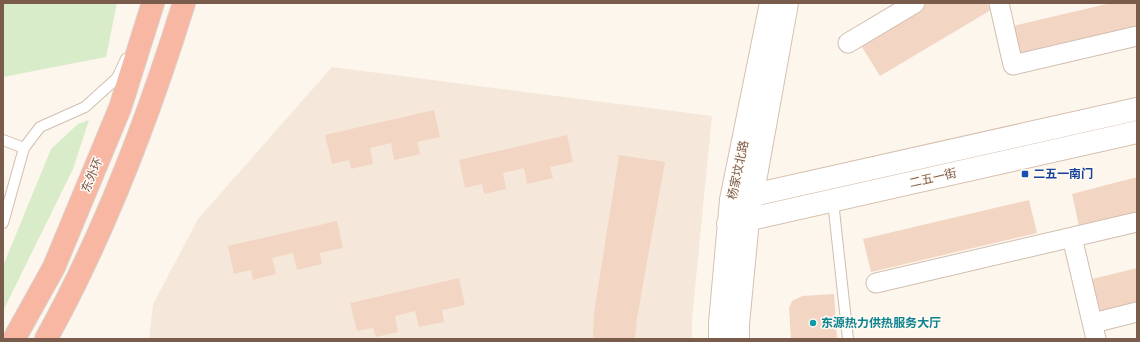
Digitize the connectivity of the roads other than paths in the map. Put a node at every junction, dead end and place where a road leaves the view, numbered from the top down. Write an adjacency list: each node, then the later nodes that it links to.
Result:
1 (153, 3): 12 (lane); 23 (highway, 东外环)
2 (184, 3): 24 (highway)
3 (771, 3): 14 (street, 杨家坟北路)
4 (787, 3): 13 (street, 杨家坟北路)
5 (915, 3): 8 (street)
6 (1000, 3): 7 (street)
7 (1137, 36)
8 (848, 42)
9 (1137, 109): 13 (street, 二五一街)
10 (1137, 132): 15 (street, 二五一街)
11 (3, 140): 12 (lane)
12 (24, 148): 18 (lane)
13 (752, 195): 14 (street, 二五一街); 16 (street, 杨家坟北路)
14 (731, 200): 16 (street, 杨家坟北路)
15 (833, 201): 16 (street, 二五一街); 27 (lane)
16 (738, 222): 25 (street, 杨家坟北路); 26 (street, 杨家坟北路)
17 (1137, 222): 19 (street)
18 (3, 223)
19 (1072, 237): 20 (street); 22 (street)
20 (876, 283)
21 (1137, 312): 22 (street)
22 (1094, 331)
23 (14, 339)
24 (46, 339)
25 (720, 339)
26 (738, 339)
27 (848, 339)

